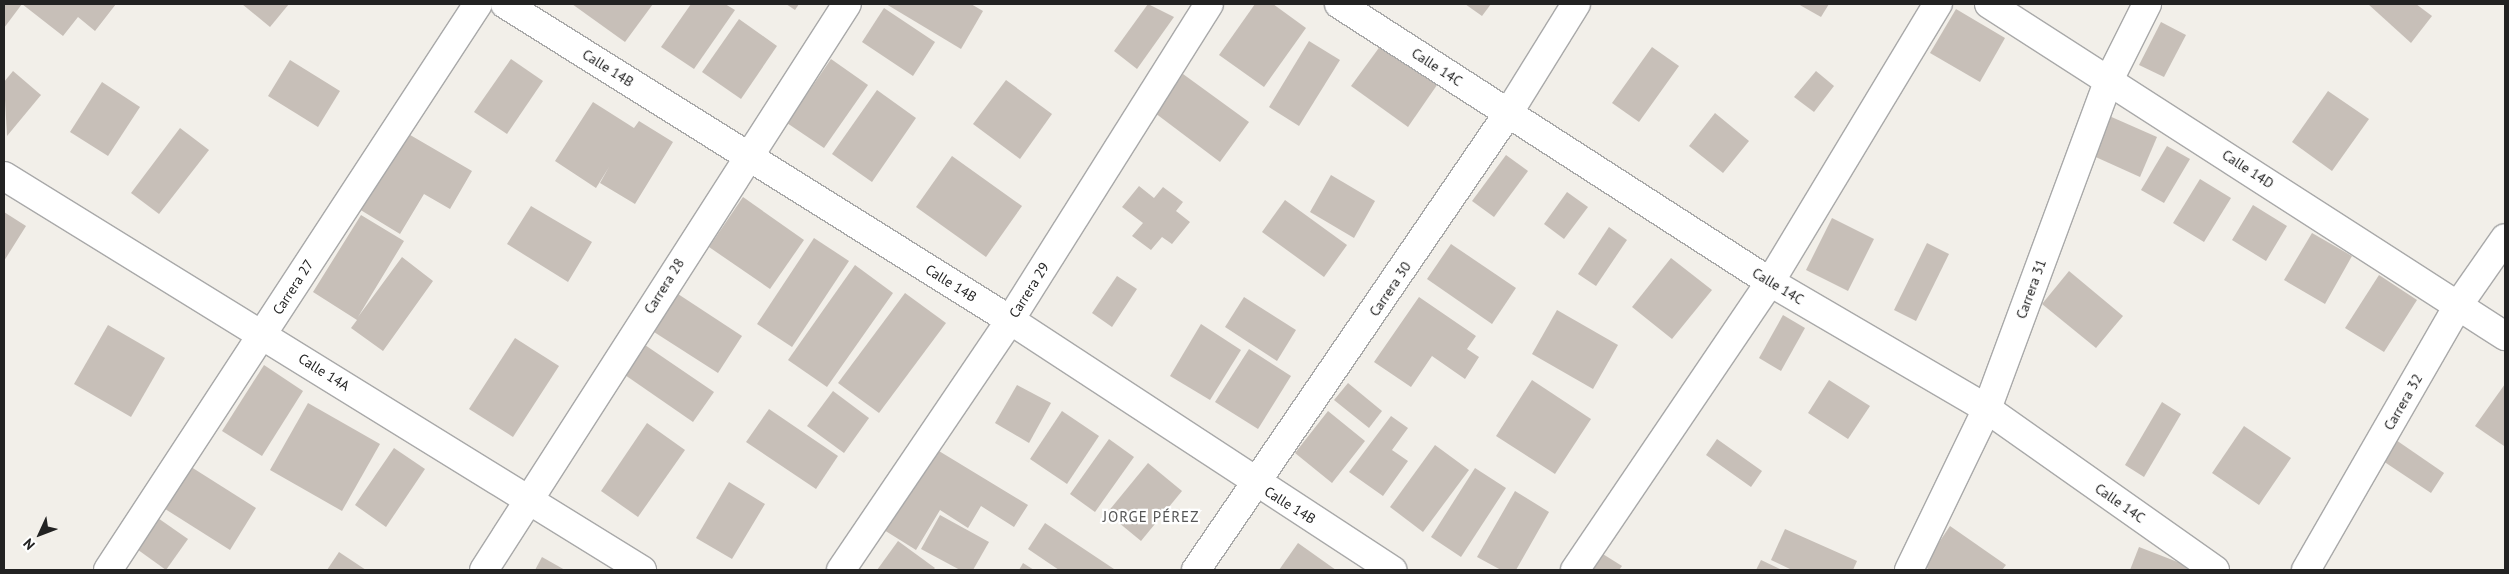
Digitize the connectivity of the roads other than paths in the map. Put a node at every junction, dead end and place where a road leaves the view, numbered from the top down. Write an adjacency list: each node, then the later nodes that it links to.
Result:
1 (478, 4): 18 (street, Carrera 27)
2 (505, 4): 12 (street, Calle 14B)
3 (847, 4): 12 (street, Carrera 28)
4 (1209, 4): 17 (street, Carrera 29)
5 (1339, 4): 11 (street, Calle 14C)
6 (1576, 4): 11 (street, Carrera 30)
7 (1938, 4): 15 (street)
8 (1989, 4): 10 (street, Calle 14D)
9 (2147, 4): 10 (street, Carrera 31)
10 (2109, 80): 16 (street, Calle 14D); 20 (street, Carrera 31)
11 (1509, 112): 15 (street, Calle 14C); 21 (street, Carrera 30)
12 (747, 156): 17 (street, Calle 14B); 22 (street, Carrera 28)
13 (4, 176): 18 (street, Calle 14A)
14 (2505, 238): 16 (street, Carrera 32)
15 (1770, 282): 20 (street, Calle 14C); 29 (street)
16 (2459, 304): 19 (street, Calle 14D); 32 (street, Carrera 32)
17 (1010, 320): 21 (street, Calle 14B); 26 (street, Carrera 29)
18 (262, 333): 22 (street, Calle 14A); 23 (street, Carrera 27)
19 (2505, 336)
20 (1987, 409): 30 (street, Carrera 31); 31 (street, Calle 14C)
21 (1258, 485): 27 (street, Carrera 30); 28 (street, Calle 14B)
22 (527, 502): 24 (street, Carrera 28); 25 (street, Calle 14A)
23 (108, 570)
24 (484, 570)
25 (642, 570)
26 (841, 570)
27 (1196, 570)
28 (1392, 570)
29 (1575, 570)
30 (1909, 570)
31 (2215, 570)
32 (2306, 570)

